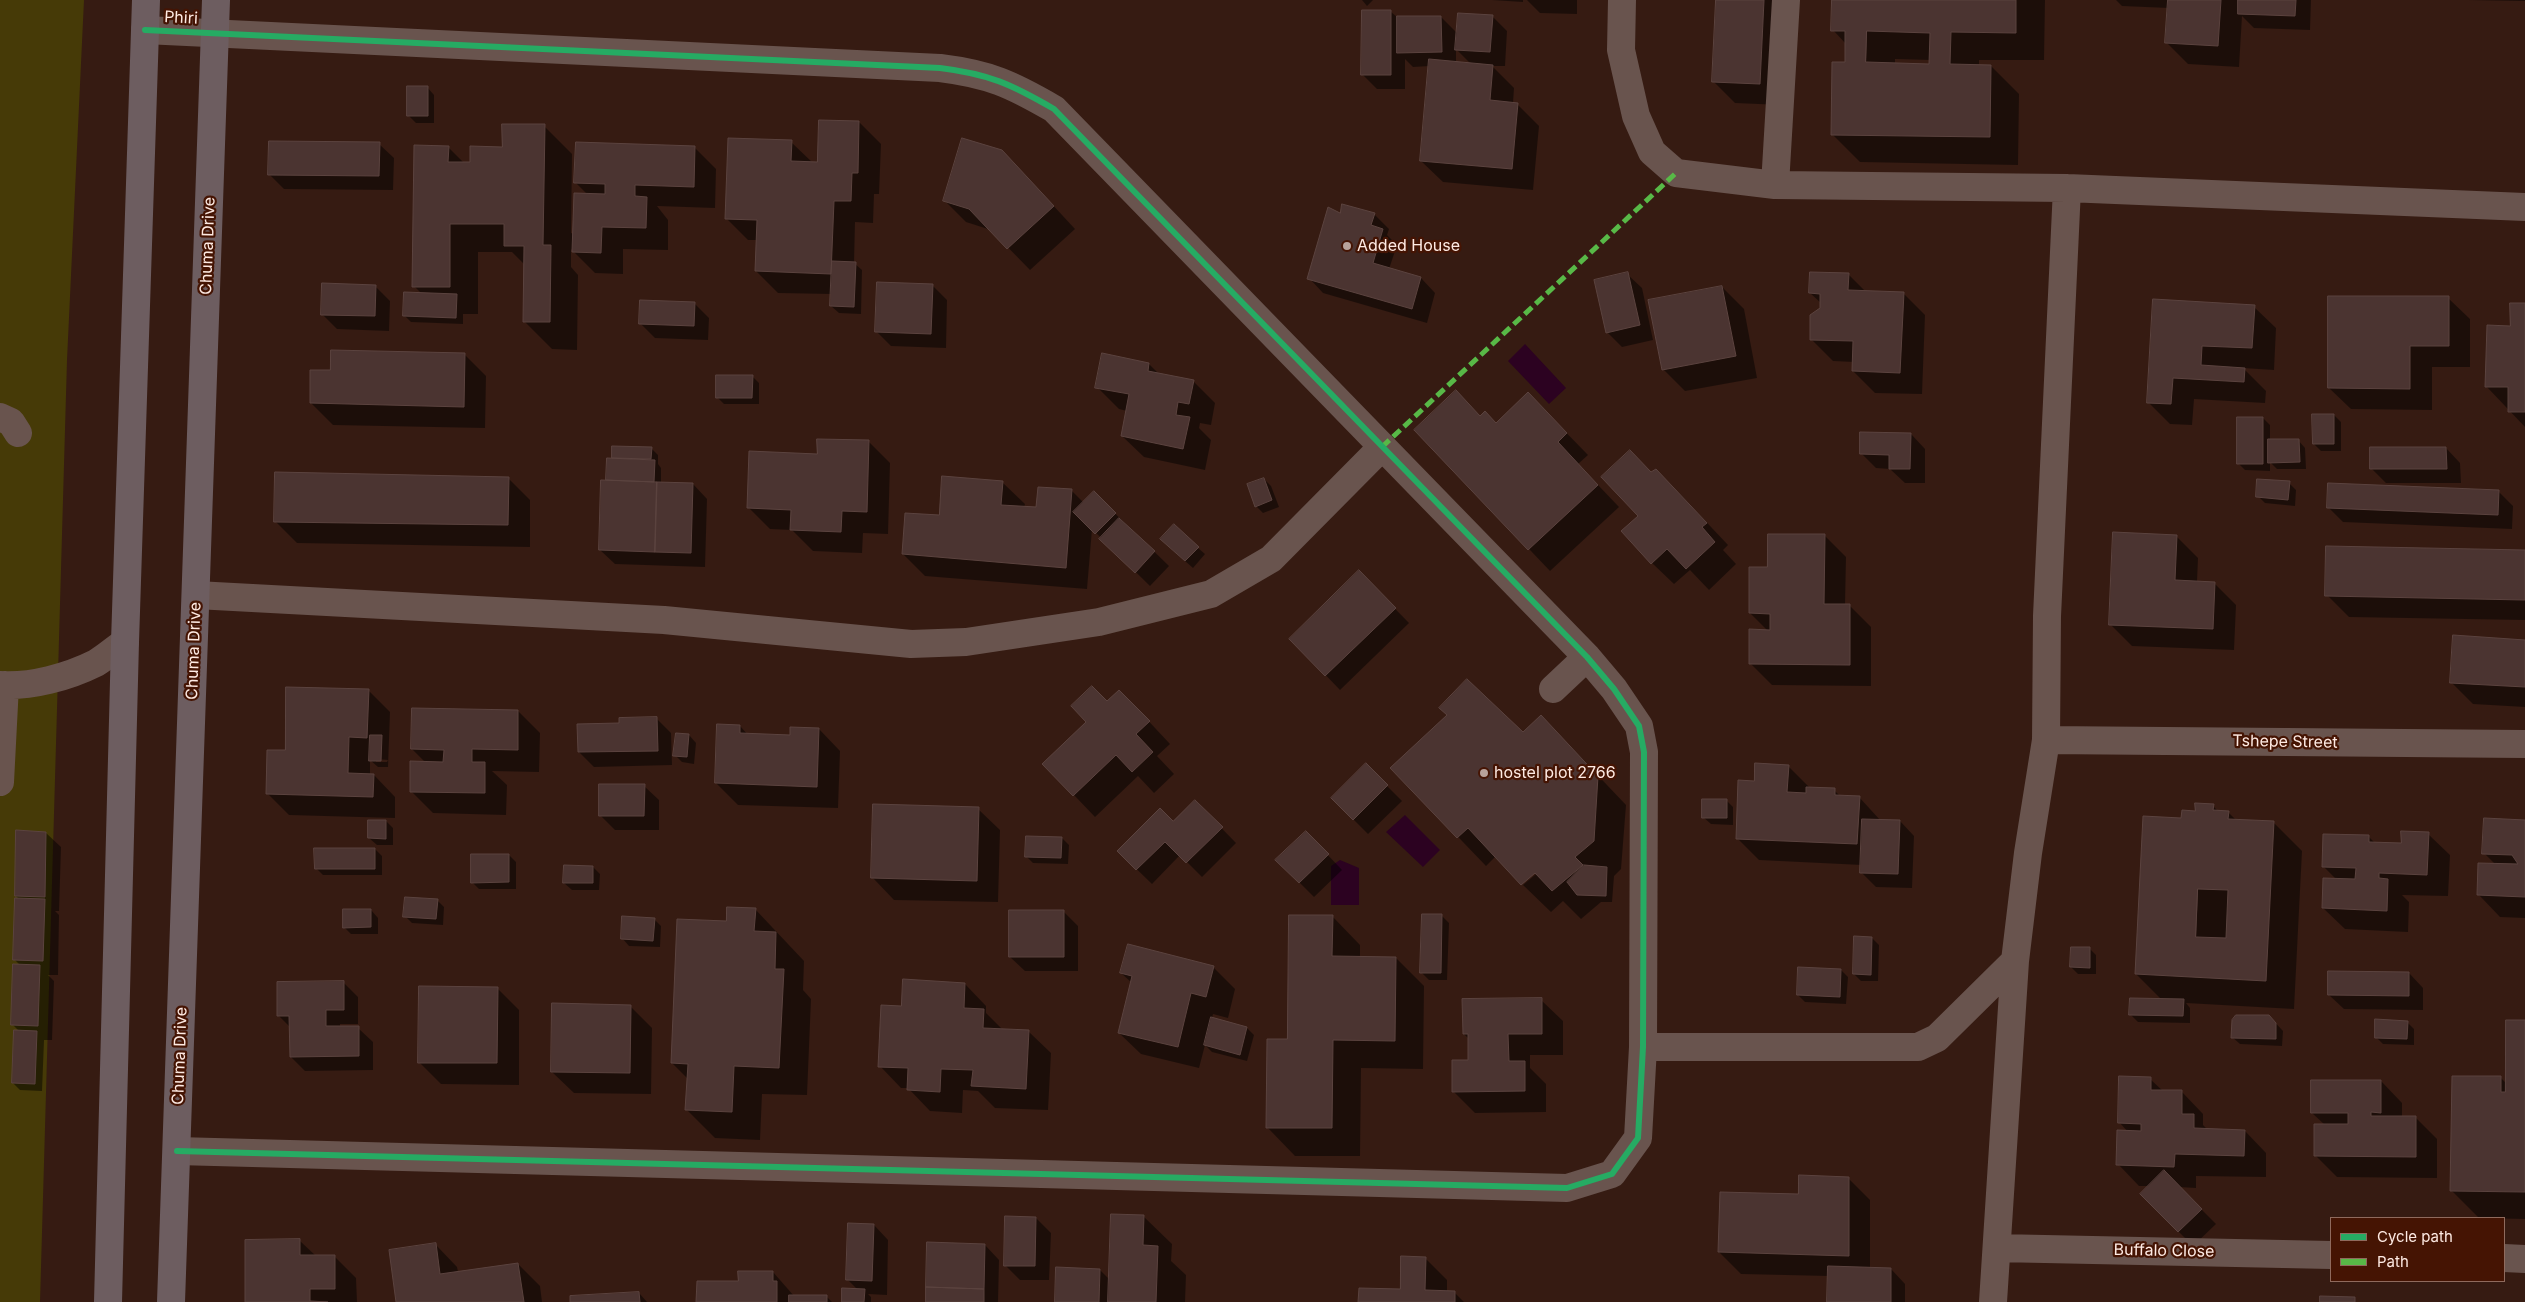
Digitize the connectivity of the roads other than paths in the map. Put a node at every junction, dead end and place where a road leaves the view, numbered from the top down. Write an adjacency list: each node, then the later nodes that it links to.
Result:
1 (146, 0): 5 (main road)
2 (216, 0): 6 (main road, Chuma Drive)
3 (1622, 0): 7 (street)
4 (1786, 0): 7 (street)
5 (146, 30): 6 (street, Phiri); 12 (main road)
6 (216, 34): 10 (street, Phiri); 11 (main road, Chuma Drive)
7 (1775, 185): 8 (street)
8 (2067, 188): 9 (street); 16 (street)
9 (2525, 207)
10 (1382, 447): 11 (street); 13 (street, Phiri)
11 (196, 595): 21 (main road, Chuma Drive)
12 (125, 642): 14 (street); 26 (main road)
13 (1588, 657): 15 (street); 20 (street, Phiri)
14 (3, 685): 18 (street)
15 (1553, 689)
16 (2046, 740): 17 (street, Tshepe Street); 19 (street)
17 (2525, 744)
18 (0, 782)
19 (2014, 961): 20 (street); 22 (street)
20 (1643, 1047): 21 (street, Phiri)
21 (177, 1151): 27 (main road, Chuma Drive)
22 (1997, 1248): 23 (street, Buffalo Close); 28 (street)
23 (2330, 1255)
24 (2505, 1258): 25 (street)
25 (2525, 1258)
26 (108, 1302)
27 (171, 1302)
28 (1993, 1302)

